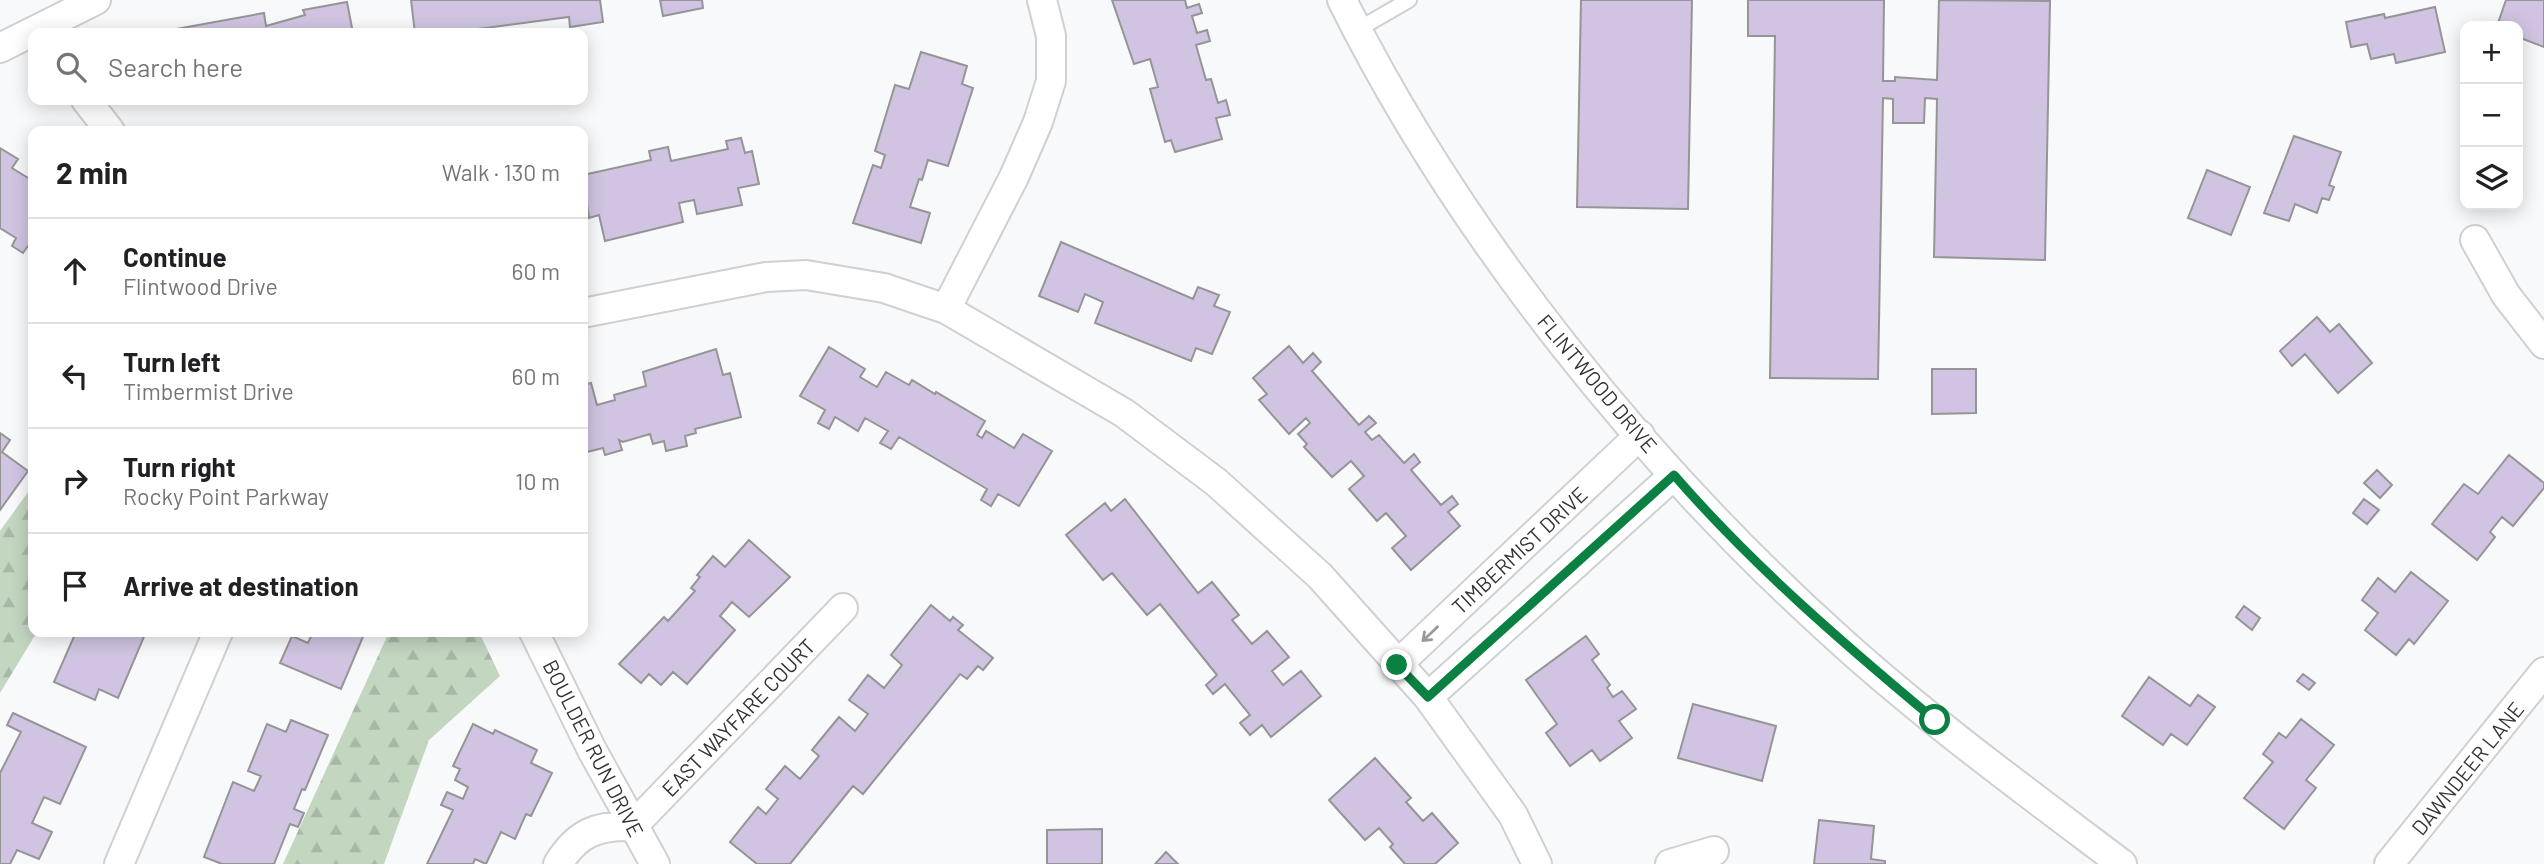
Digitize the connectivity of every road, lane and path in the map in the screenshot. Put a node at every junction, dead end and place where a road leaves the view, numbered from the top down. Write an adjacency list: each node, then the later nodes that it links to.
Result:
1 (96, 0): 5 (street)
2 (1042, 0): 12 (street)
3 (1342, 0): 6 (street, FLINTWOOD DRIVE)
4 (1409, 0): 6 (lane)
5 (44, 28)
6 (1357, 30): 15 (street, FLINTWOOD DRIVE)
7 (28, 35): 8 (street)
8 (0, 48)
9 (90, 105): 10 (street)
10 (106, 126)
11 (2475, 240): 14 (street)
12 (946, 309): 13 (street); 20 (street)
13 (588, 312)
14 (2544, 344)
15 (1640, 435): 16 (street, FLINTWOOD DRIVE); 20 (street, TIMBERMIST DRIVE, one-way to 20)
16 (1674, 475): 22 (street); 30 (street, FLINTWOOD DRIVE)
17 (843, 608): 23 (street, EAST WAYFARE COURT)
18 (216, 637): 25 (street)
19 (536, 637): 23 (street, BOULDER RUN DRIVE)
20 (1397, 665): 22 (street)
21 (2544, 671): 31 (street, DAWNDEER LANE)
22 (1428, 697): 28 (street)
23 (633, 826): 26 (street); 27 (street, BOULDER RUN DRIVE)
24 (1714, 851): 29 (street)
25 (119, 864)
26 (558, 864)
27 (655, 864)
28 (1537, 864)
29 (1670, 864)
30 (2122, 864)
31 (2389, 864)

